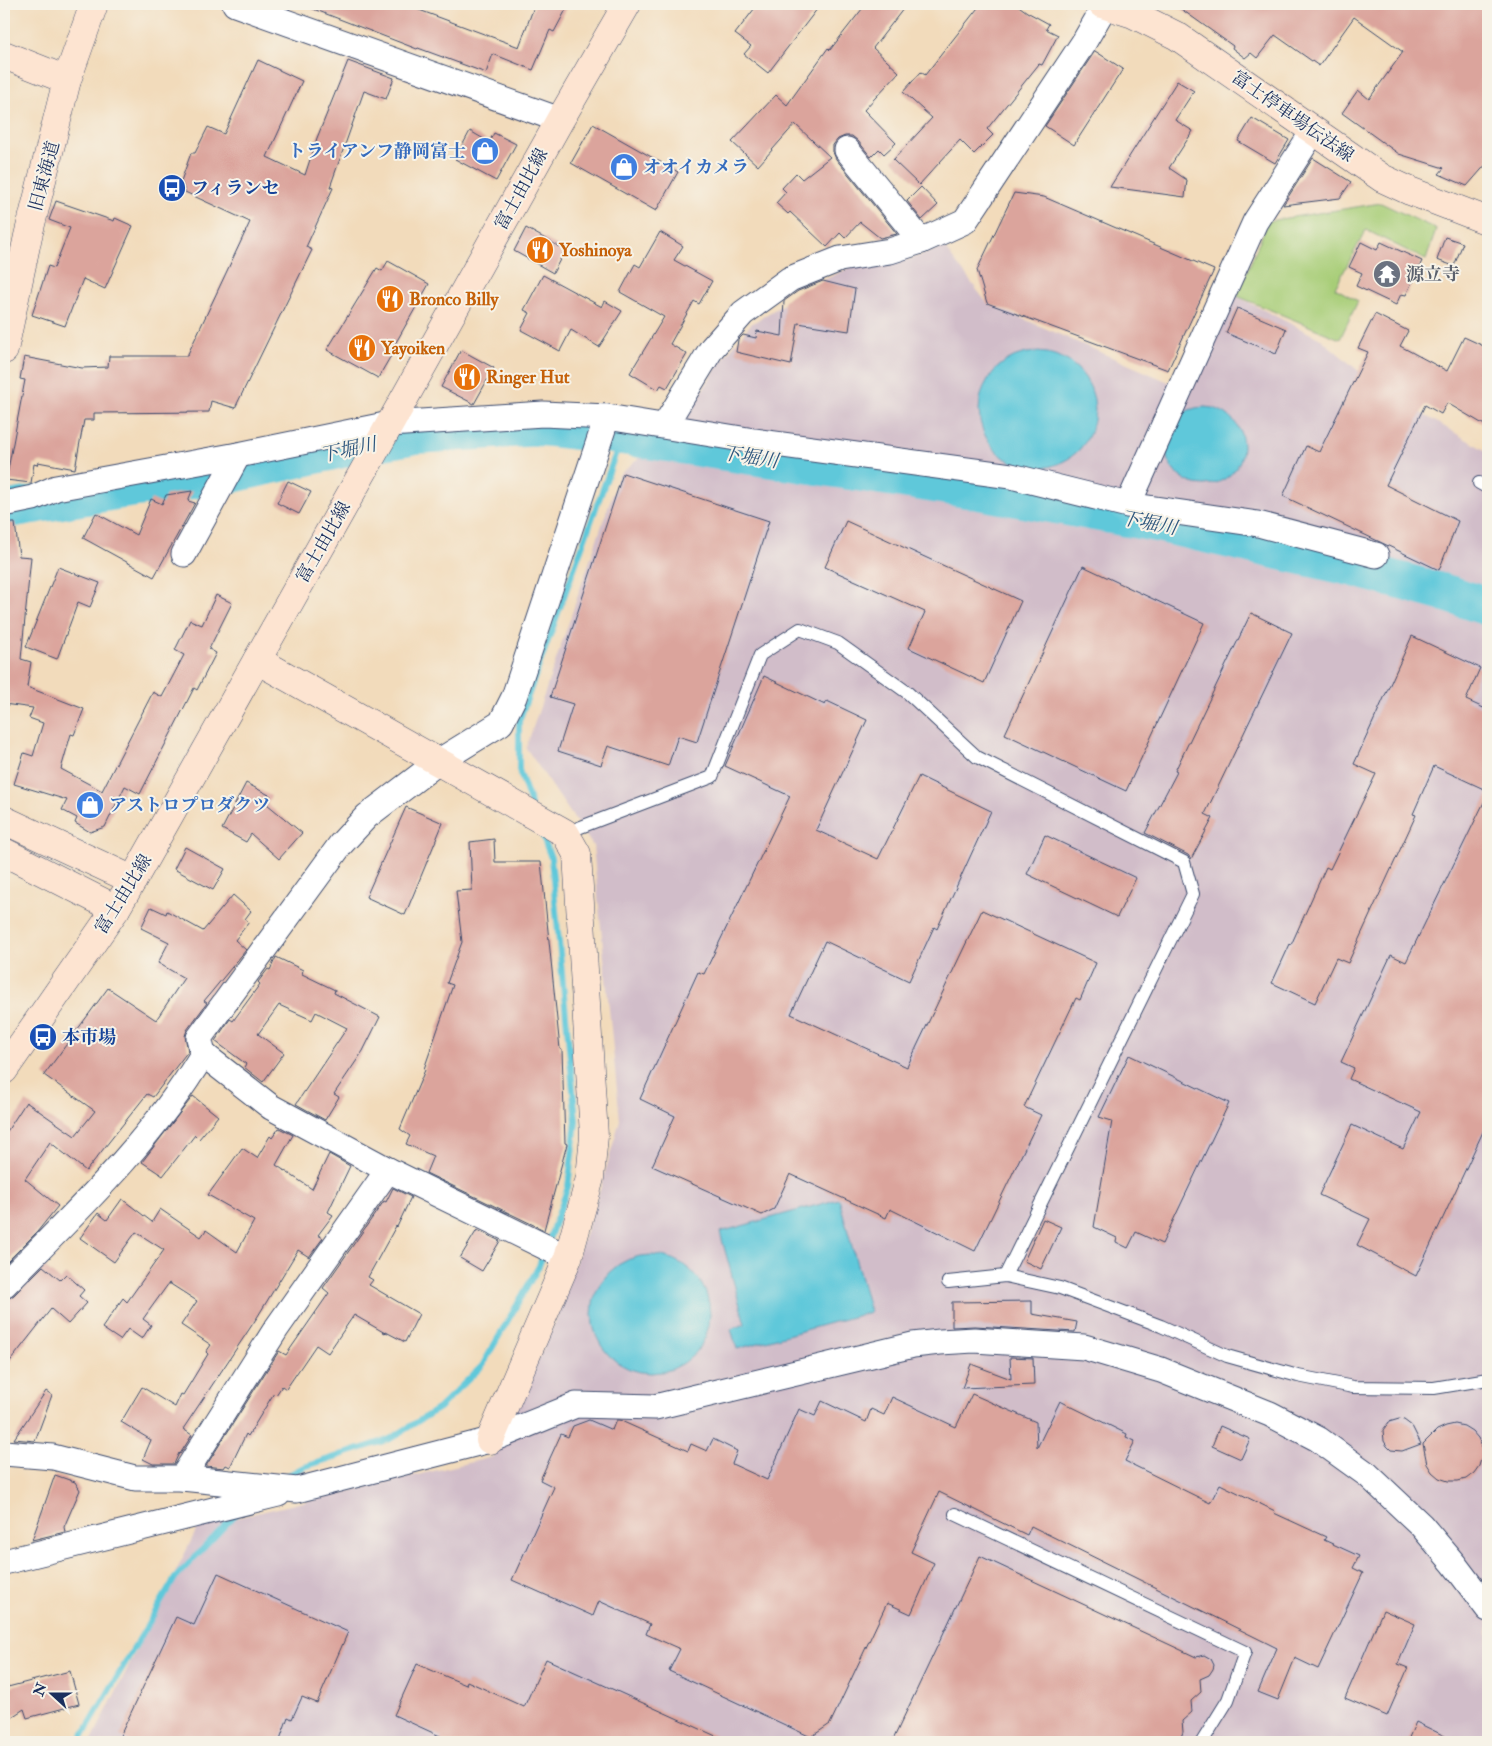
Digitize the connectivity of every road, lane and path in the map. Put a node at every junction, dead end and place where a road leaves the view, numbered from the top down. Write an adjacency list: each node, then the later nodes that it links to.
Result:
1 (94, 4): 7 (main road, 旧東海道)
2 (235, 4): 8 (street)
3 (627, 4): 8 (main road, 富士由比線)
4 (1104, 4): 5 (main road, 富士停車場伝法線); 12 (street)
5 (1140, 9): 9 (main road, 富士停車場伝法線)
6 (4, 55): 7 (main road)
7 (67, 80): 13 (main road, 旧東海道)
8 (560, 120): 15 (main road, 富士由比線)
9 (1314, 130): 11 (main road, 富士停車場伝法線); 19 (street)
10 (846, 150): 12 (street)
11 (1488, 221)
12 (921, 242): 16 (street)
13 (4, 350)
14 (607, 417): 15 (street); 16 (street); 23 (street)
15 (390, 424): 17 (street); 22 (main road, 富士由比線)
16 (665, 425): 19 (street)
17 (238, 455): 18 (street); 20 (street)
18 (4, 504)
19 (1128, 506): 21 (street)
20 (184, 554)
21 (1376, 555)
22 (256, 660): 23 (main road); 27 (main road, 富士由比線)
23 (438, 762): 25 (main road); 29 (street)
24 (4, 820): 27 (main road)
25 (558, 829): 32 (main road); 33 (lane)
26 (4, 852): 28 (main road)
27 (133, 880): 28 (main road, 富士由比線)
28 (116, 909): 30 (main road, 富士由比線)
29 (203, 1054): 31 (street); 35 (street)
30 (4, 1070)
31 (388, 1170): 32 (street); 39 (street)
32 (563, 1256): 37 (main road)
33 (1005, 1276): 34 (lane); 36 (lane)
34 (948, 1282)
35 (4, 1285)
36 (1488, 1379)
37 (490, 1440): 40 (street); 43 (street)
38 (4, 1453): 39 (street)
39 (182, 1478): 40 (street)
40 (285, 1492): 42 (street)
41 (955, 1514): 44 (lane)
42 (4, 1562)
43 (1488, 1609)
44 (1202, 1742)

